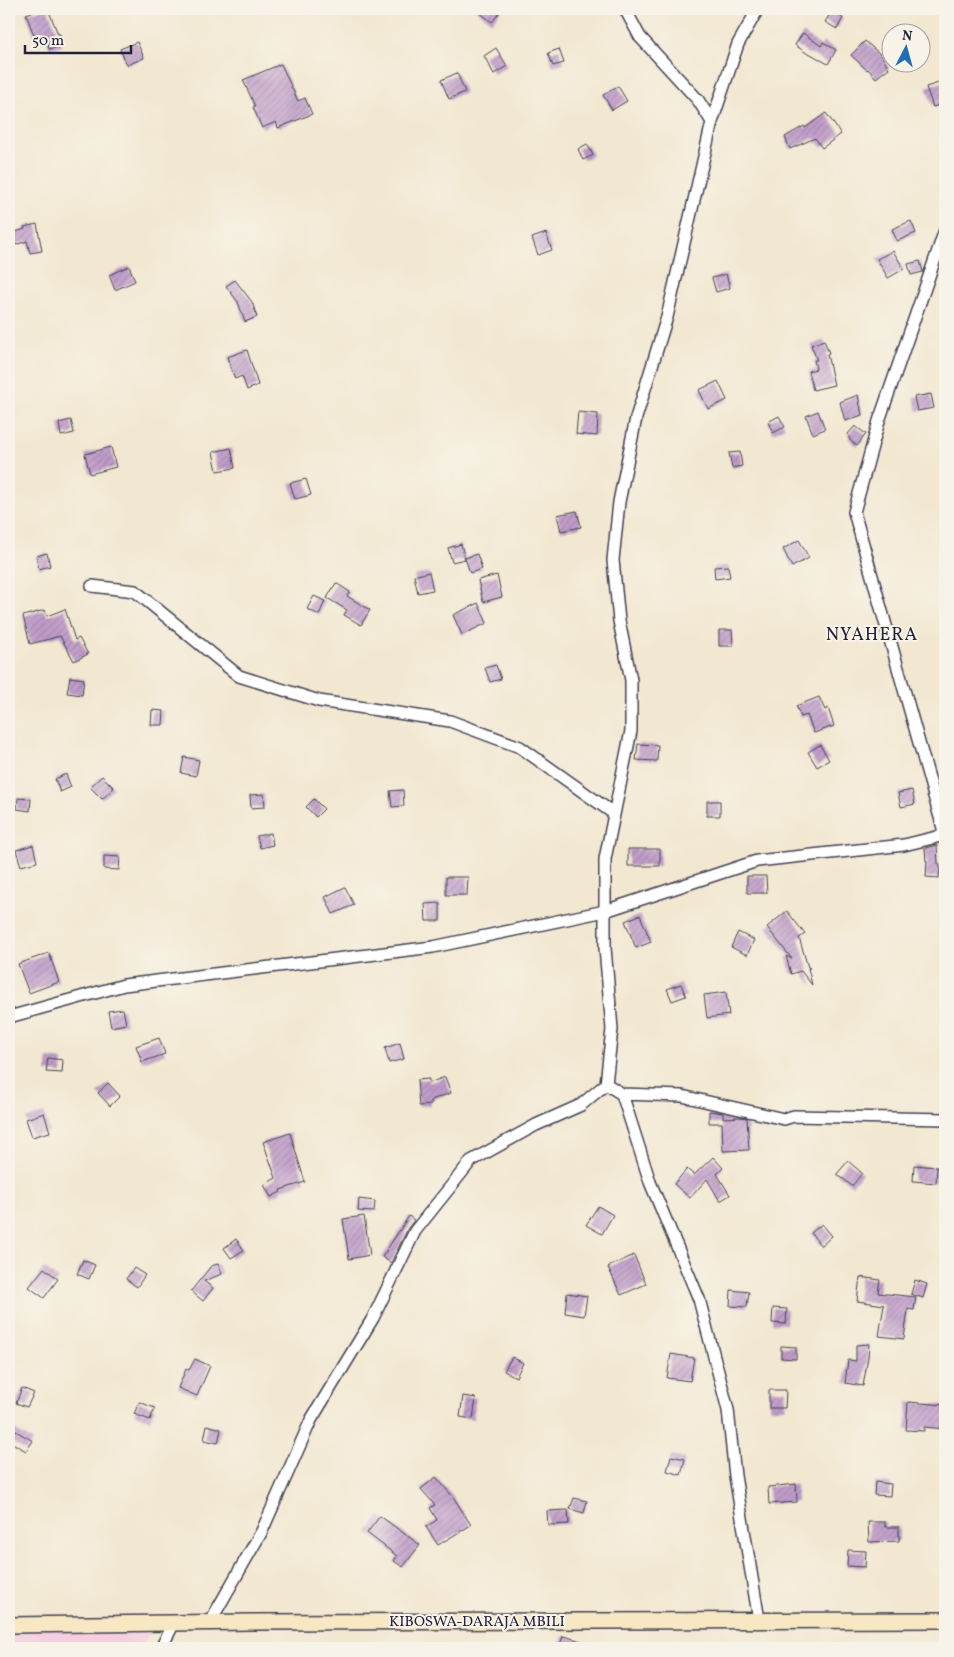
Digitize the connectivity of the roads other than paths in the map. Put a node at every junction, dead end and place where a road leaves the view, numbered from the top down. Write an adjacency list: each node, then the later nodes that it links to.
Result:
1 (625, 9): 3 (street)
2 (758, 9): 3 (street)
3 (712, 122): 6 (street)
4 (945, 230): 7 (street)
5 (92, 586): 6 (street)
6 (613, 813): 8 (street)
7 (945, 835): 8 (street)
8 (605, 911): 9 (street); 10 (street)
9 (9, 1017)
10 (606, 1084): 11 (street); 15 (street)
11 (622, 1094): 12 (street); 13 (street)
12 (945, 1119)
13 (759, 1620): 14 (main road, KIBOSWA-DARAJA MBILI); 15 (main road, KIBOSWA-DARAJA MBILI)
14 (945, 1620)
15 (210, 1622): 16 (main road, KIBOSWA-DARAJA MBILI)
16 (174, 1623): 17 (main road, KIBOSWA-DARAJA MBILI); 18 (street)
17 (9, 1625)
18 (161, 1648)

